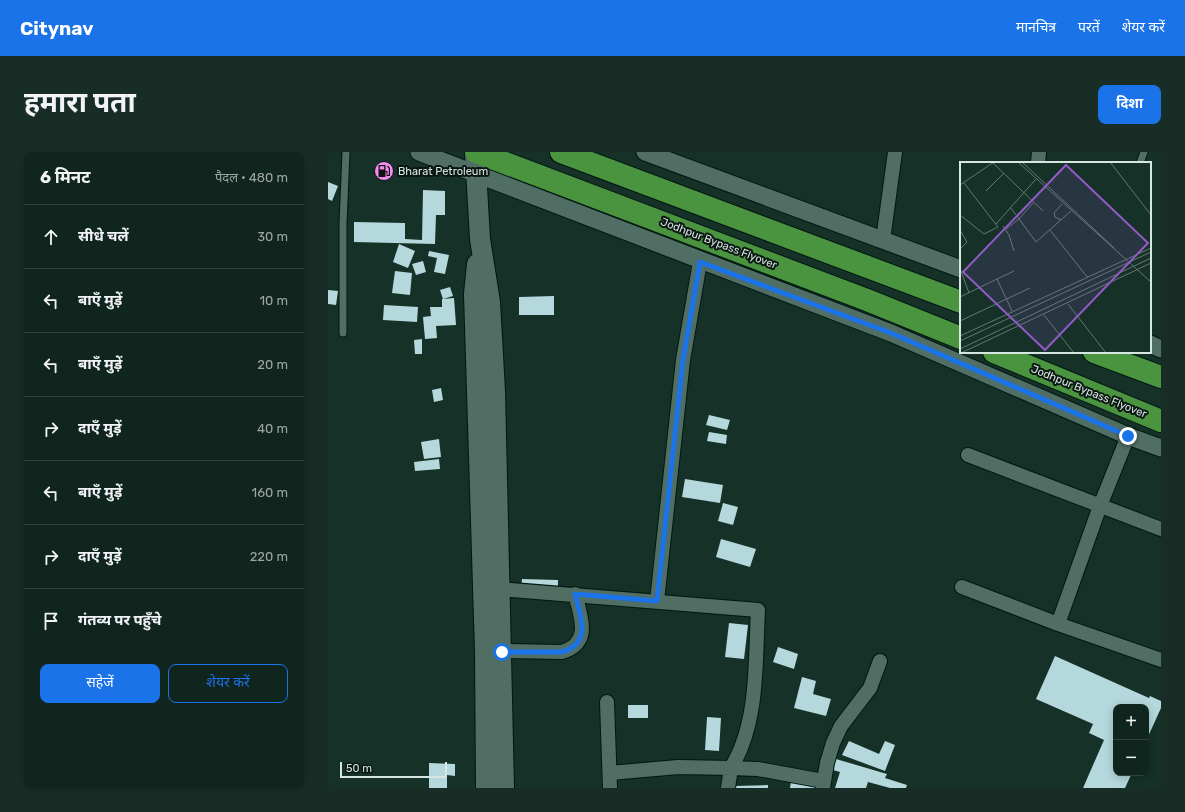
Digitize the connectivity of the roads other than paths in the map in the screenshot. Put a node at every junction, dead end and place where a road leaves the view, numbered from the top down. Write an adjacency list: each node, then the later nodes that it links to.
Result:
1 (346, 152): 17 (lane)
2 (418, 152): 11 (street)
3 (475, 152): 11 (main road); 18 (highway, Jodhpur Bypass Flyover)
4 (561, 152): 16 (highway)
5 (645, 152): 13 (street)
6 (895, 152): 13 (street)
7 (1039, 152): 9 (street)
8 (1144, 152): 10 (lane)
9 (1038, 162)
10 (1140, 162)
11 (475, 173): 12 (main road); 14 (street)
12 (480, 239): 31 (main road); 42 (main road)
13 (883, 240): 15 (street)
14 (700, 262): 25 (street); 33 (street)
15 (960, 269)
16 (960, 302)
17 (343, 333)
18 (960, 338)
19 (1151, 344): 20 (street)
20 (1161, 348)
21 (996, 353): 24 (highway, Jodhpur Bypass Flyover)
22 (1097, 353): 23 (highway)
23 (1161, 377)
24 (1161, 421)
25 (1128, 436): 26 (street); 28 (street)
26 (1161, 448)
27 (968, 455): 28 (street)
28 (1100, 506): 29 (street); 34 (street)
29 (1161, 529)
30 (962, 587): 34 (street)
31 (500, 589): 32 (street); 35 (main road)
32 (575, 594): 33 (street); 35 (street)
33 (657, 601): 39 (street)
34 (1058, 624): 36 (street)
35 (502, 652): 43 (main road)
36 (1161, 660)
37 (880, 661): 41 (street)
38 (608, 702): 40 (street)
39 (731, 768): 40 (street); 41 (street); 45 (street)
40 (610, 773): 44 (street)
41 (823, 785)
42 (486, 788)
43 (504, 788)
44 (610, 788)
45 (728, 788)

